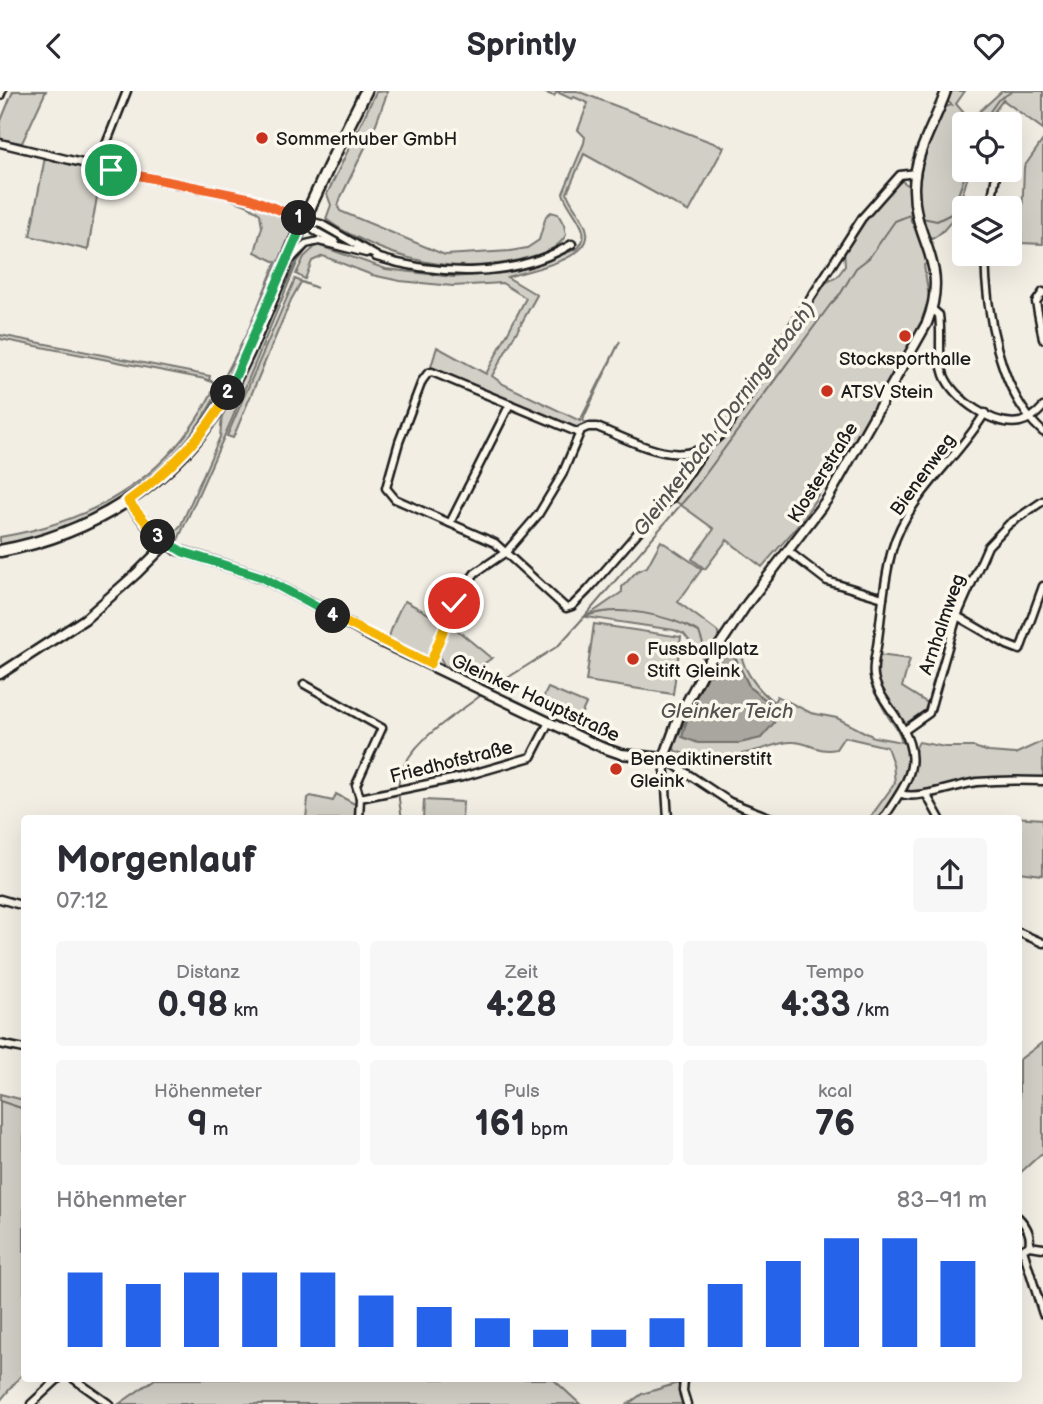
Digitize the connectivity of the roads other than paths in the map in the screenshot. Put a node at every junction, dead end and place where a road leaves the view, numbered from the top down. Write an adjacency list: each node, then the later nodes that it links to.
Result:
1 (2, 91): 5 (street)
2 (127, 91): 7 (street)
3 (366, 91): 9 (main road)
4 (946, 91): 8 (street, Klosterstraße)
5 (0, 96)
6 (0, 143): 7 (street)
7 (97, 167): 9 (street)
8 (916, 173): 16 (street, Klosterstraße); 24 (street)
9 (304, 221): 11 (street); 12 (street); 13 (main road)
10 (572, 244): 12 (street)
11 (347, 247): 12 (street); 13 (street)
12 (378, 257)
13 (286, 264): 27 (main road)
14 (986, 266): 21 (street)
15 (1043, 292): 17 (street)
16 (932, 309): 20 (street); 32 (street, Klosterstraße)
17 (1043, 339)
18 (510, 404): 23 (street); 29 (street); 29 (street)
19 (1043, 407): 21 (street)
20 (985, 413): 21 (street); 35 (street, Bienenweg)
21 (1030, 418): 22 (street)
22 (1043, 432)
23 (579, 433): 25 (street); 33 (street)
24 (708, 446): 25 (street); 26 (street)
25 (682, 455): 26 (street)
26 (694, 469): 33 (street)
27 (128, 501): 30 (street, Gleinker Hauptstraße); 31 (main road)
28 (1043, 501): 36 (street, Arnhalmweg)
29 (450, 523): 33 (street)
30 (166, 544): 37 (street, Gleinker Hauptstraße); 38 (street)
31 (0, 551)
32 (788, 551): 35 (street, Klosterstraße); 42 (street, Klosterstraße)
33 (506, 552): 37 (street)
34 (1043, 586): 36 (street)
35 (883, 598): 41 (street, Bienenweg)
36 (957, 615): 41 (street, Arnhalmweg)
37 (430, 664): 40 (street, Gleinker Hauptstraße)
38 (0, 674)
39 (304, 684): 46 (street)
40 (549, 722): 42 (street, Gleinker Hauptstraße); 46 (street, Friedhofstraße)
41 (905, 730): 45 (street, Bienenweg)
42 (664, 758): 48 (street); 49 (street)
43 (1043, 781): 44 (street)
44 (926, 793): 45 (street); 51 (street)
45 (901, 794): 50 (street, Bienenweg)
46 (360, 798): 47 (street)
47 (359, 815)
48 (668, 815)
49 (764, 815)
50 (886, 815)
51 (938, 815)
52 (0, 899): 53 (street)
53 (21, 905)
54 (1022, 934): 55 (street)
55 (1043, 943)
56 (0, 1044): 57 (street)
57 (21, 1048)
58 (1022, 1222): 60 (street)
59 (1043, 1248): 60 (street)
60 (1024, 1250): 61 (street)
61 (1043, 1314)
62 (55, 1382): 65 (street)
63 (78, 1382): 66 (street)
64 (684, 1382): 67 (street)
65 (31, 1404)
66 (109, 1404)
67 (687, 1404)

